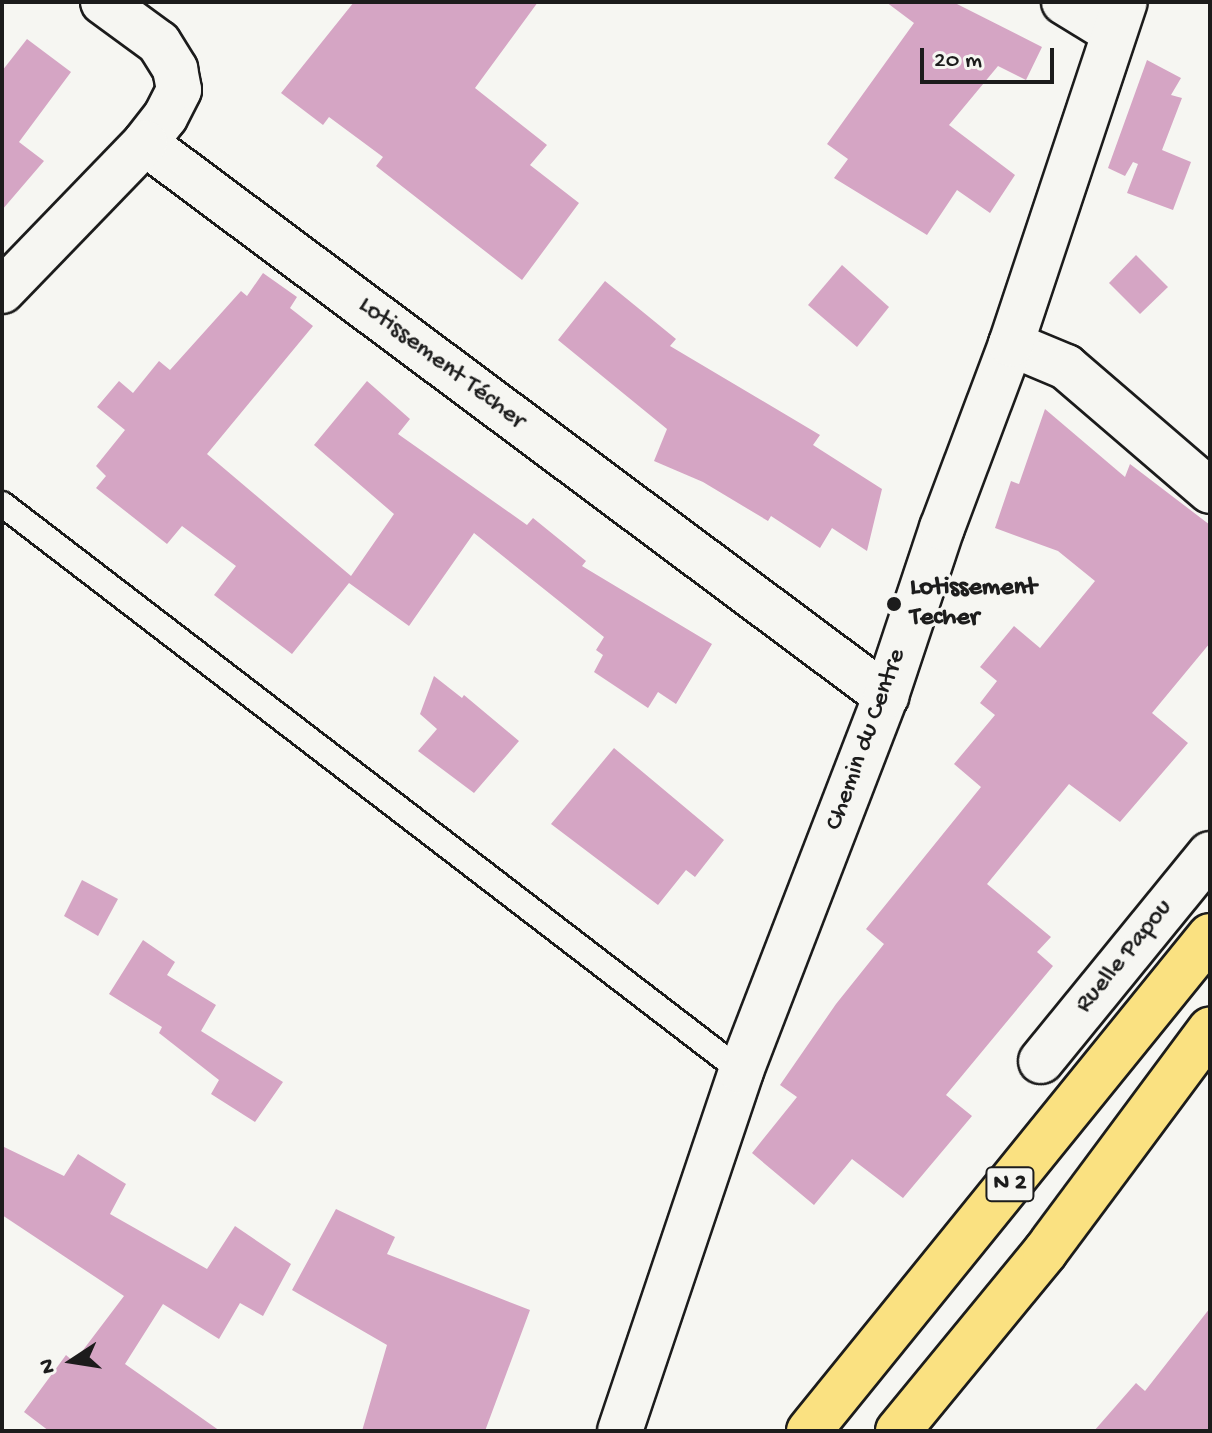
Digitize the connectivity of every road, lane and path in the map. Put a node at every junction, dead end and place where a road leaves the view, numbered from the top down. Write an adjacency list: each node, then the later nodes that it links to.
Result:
1 (103, 2): 4 (street)
2 (1064, 2): 3 (street)
3 (1119, 17): 6 (street, Chemin du Centre)
4 (145, 143): 5 (street); 9 (street, Lotissement Técher)
5 (2, 291)
6 (1011, 344): 7 (street); 9 (street, Chemin du Centre)
7 (1210, 491)
8 (2, 504): 14 (lane)
9 (886, 696): 14 (street, Chemin du Centre)
10 (1210, 854): 13 (street, Ruelle Papou)
11 (1210, 936): 17 (highway, N 2)
12 (1210, 1030): 15 (highway, N 2)
13 (1041, 1061)
14 (741, 1071): 16 (street, Chemin du Centre)
15 (1045, 1252): 18 (highway, N 2); 19 (highway)
16 (620, 1431)
17 (809, 1431)
18 (898, 1431)
19 (933, 1431)

